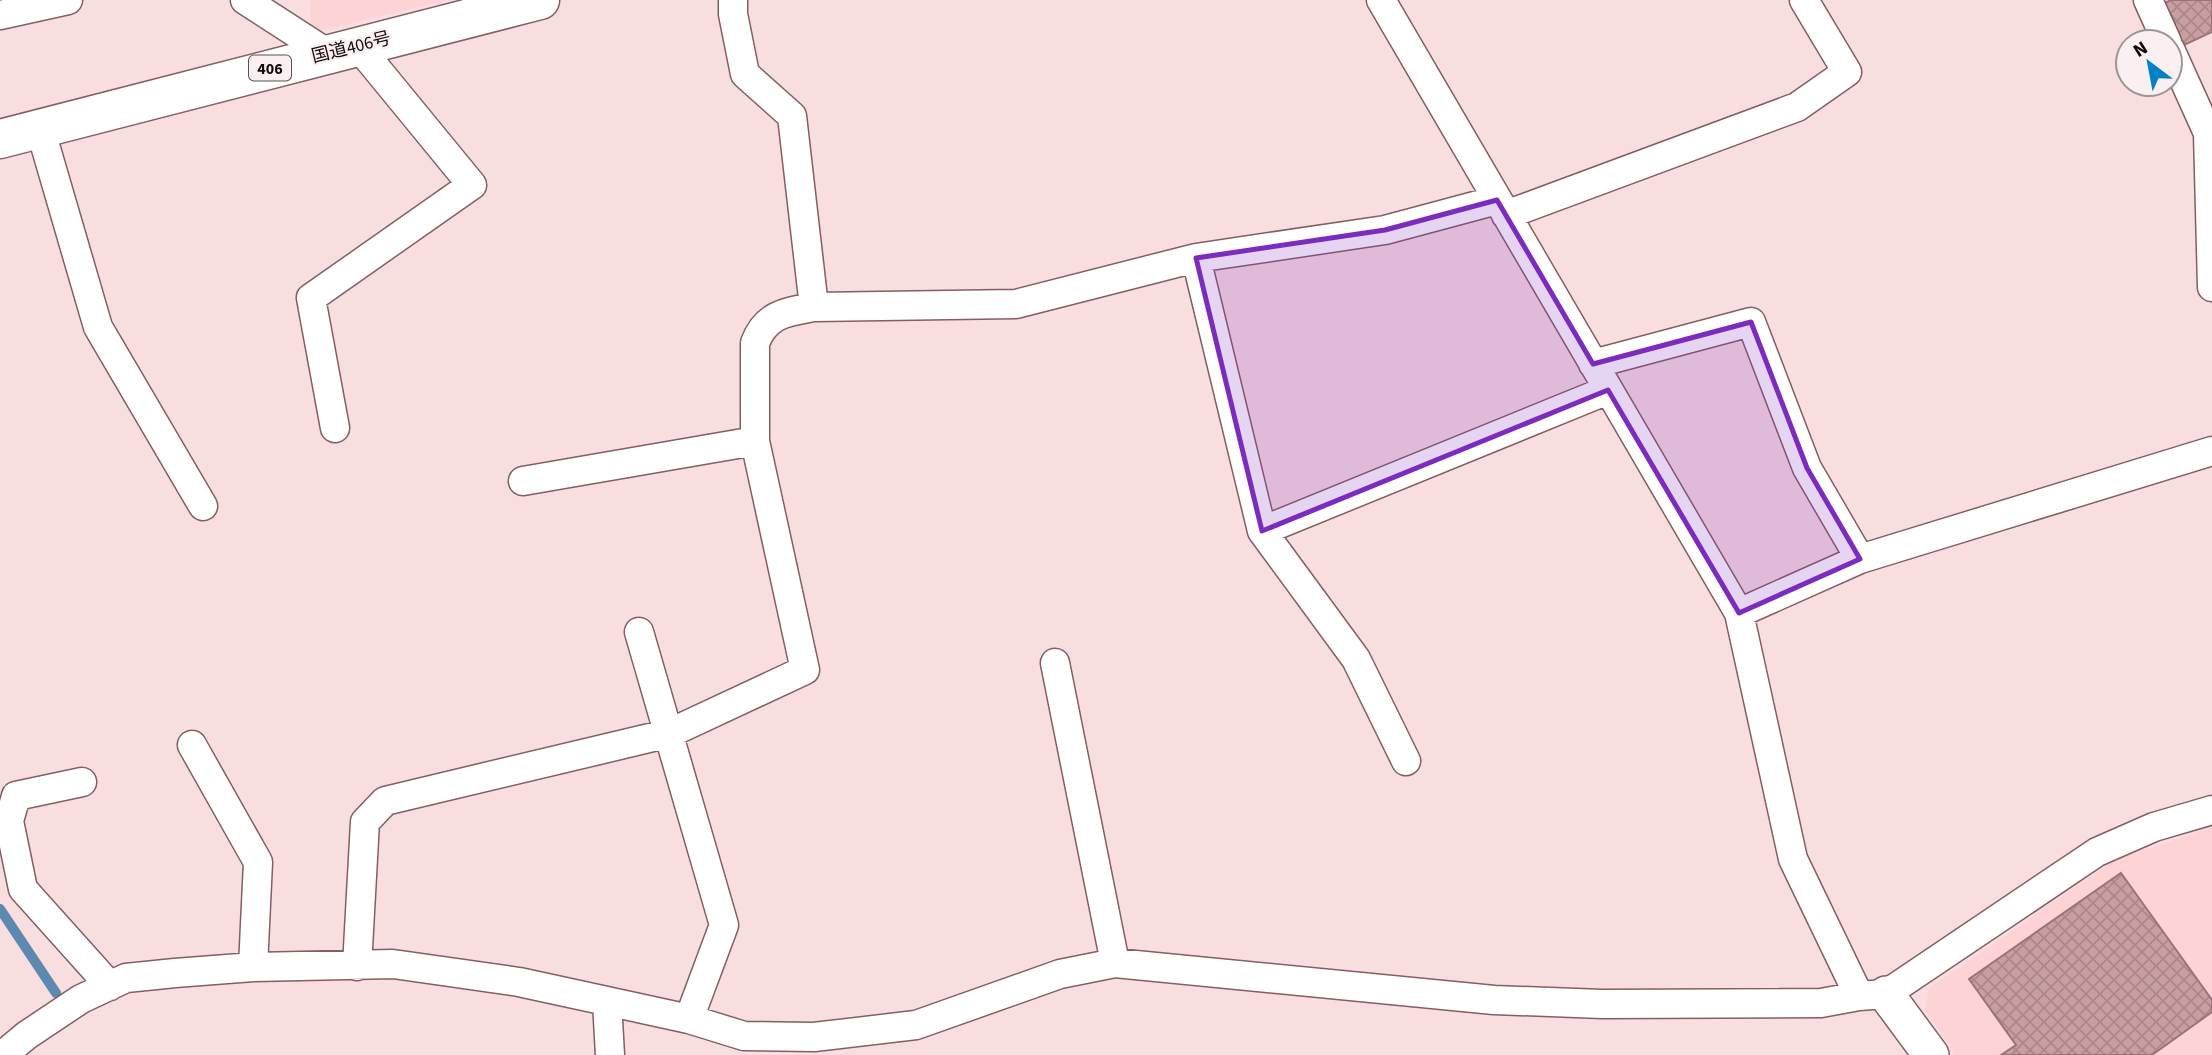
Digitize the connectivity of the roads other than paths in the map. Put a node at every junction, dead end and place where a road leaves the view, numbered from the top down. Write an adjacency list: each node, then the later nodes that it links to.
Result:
1 (68, 0): 8 (street)
2 (245, 0): 10 (street)
3 (540, 0): 10 (highway, 国道406号 / 406)
4 (733, 0): 17 (street)
5 (1381, 0): 14 (street)
6 (1804, 0): 14 (street)
7 (2148, 0): 9 (street)
8 (0, 15)
9 (2161, 28)
10 (342, 50): 12 (highway, 国道406号 / 406); 20 (street)
11 (2184, 80): 16 (street)
12 (40, 128): 13 (highway, 国道406号 / 406); 24 (street)
13 (0, 139)
14 (1502, 208): 15 (street); 18 (street)
15 (1196, 258): 17 (street); 25 (street)
16 (2212, 287)
17 (814, 307): 21 (street)
18 (1593, 364): 19 (street); 26 (street)
19 (1608, 390): 25 (street); 27 (street)
20 (335, 428)
21 (755, 441): 23 (street); 30 (street)
22 (2212, 451): 26 (street)
23 (523, 481)
24 (203, 506)
25 (1262, 531): 32 (street)
26 (1860, 559): 27 (street)
27 (1739, 613): 39 (street)
28 (639, 632): 30 (street)
29 (1055, 663): 35 (street)
30 (670, 733): 36 (street); 41 (street)
31 (192, 745): 37 (street)
32 (1406, 761)
33 (82, 782): 38 (street)
34 (2212, 810): 39 (street)
35 (1115, 963): 39 (street); 41 (street)
36 (357, 966): 37 (street); 40 (street)
37 (253, 967): 38 (street)
38 (110, 986): 42 (street)
39 (1873, 995): 44 (street)
40 (607, 1002): 41 (street); 43 (street)
41 (689, 1019)
42 (3, 1055)
43 (610, 1055)
44 (1931, 1055)

